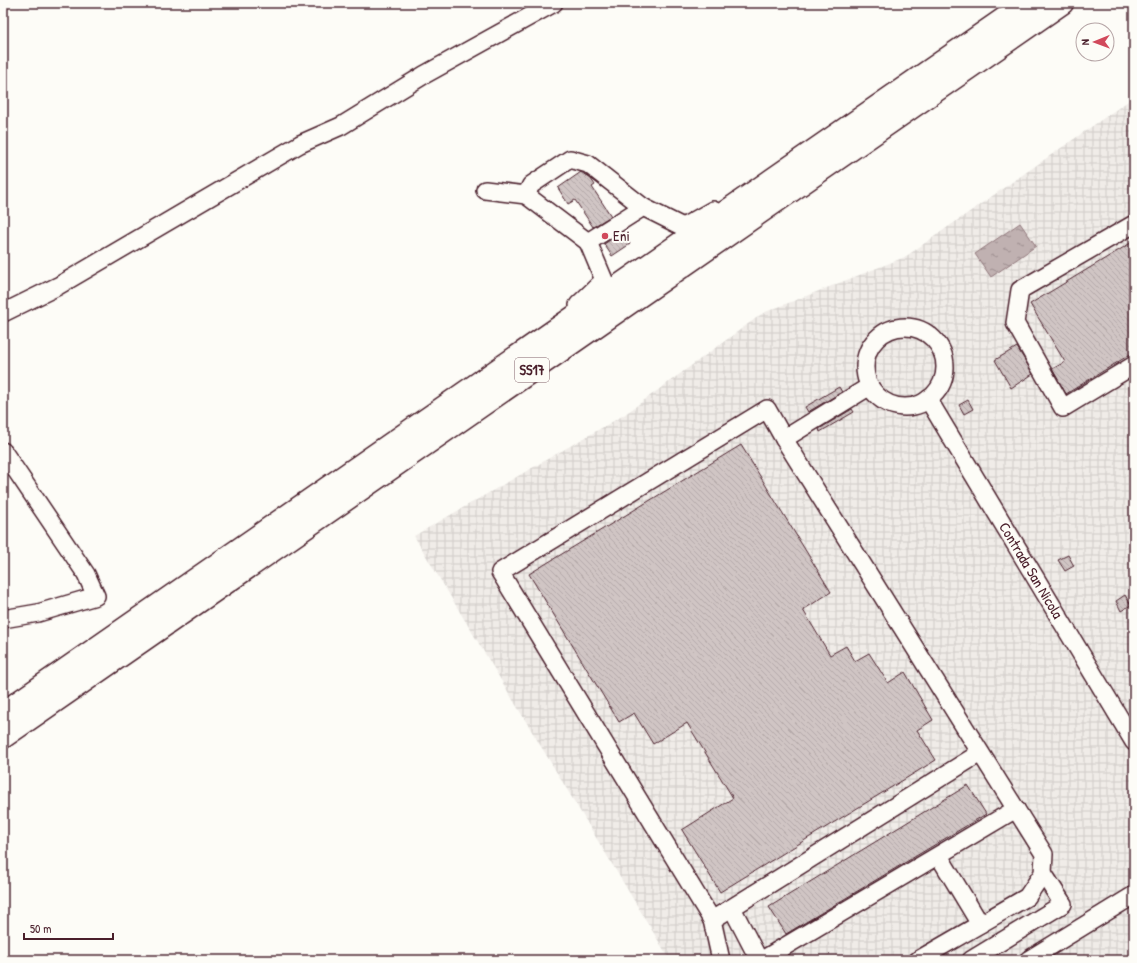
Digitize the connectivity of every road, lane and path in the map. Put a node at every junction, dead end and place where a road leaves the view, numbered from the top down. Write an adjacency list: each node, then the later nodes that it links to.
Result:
1 (554, 3): 10 (street)
2 (1027, 3): 4 (highway, SS17)
3 (1062, 3): 19 (highway, SS17)
4 (779, 175): 7 (street); 11 (highway, SS17)
5 (485, 190): 6 (street)
6 (526, 195): 7 (street); 9 (street)
7 (643, 207): 9 (street)
8 (1134, 224): 12 (street)
9 (588, 242): 11 (street)
10 (3, 313)
11 (546, 336): 18 (highway, SS17)
12 (1134, 365)
13 (870, 386): 14 (street); 14 (street); 15 (street)
14 (928, 399): 20 (street, Contrada San Nicola)
15 (784, 439): 21 (street); 27 (street)
16 (3, 451): 17 (street)
17 (3, 619)
18 (3, 713)
19 (3, 737)
20 (1134, 742)
21 (980, 753): 22 (street); 26 (street)
22 (1016, 809): 23 (street); 24 (street)
23 (938, 856): 28 (street); 30 (street)
24 (1043, 873): 28 (street); 32 (street)
25 (1134, 895): 33 (street)
26 (732, 908): 27 (street); 30 (street)
27 (712, 920): 29 (street)
28 (980, 924): 31 (street)
29 (721, 960)
30 (760, 960)
31 (918, 960)
32 (971, 960)
33 (1028, 960)

